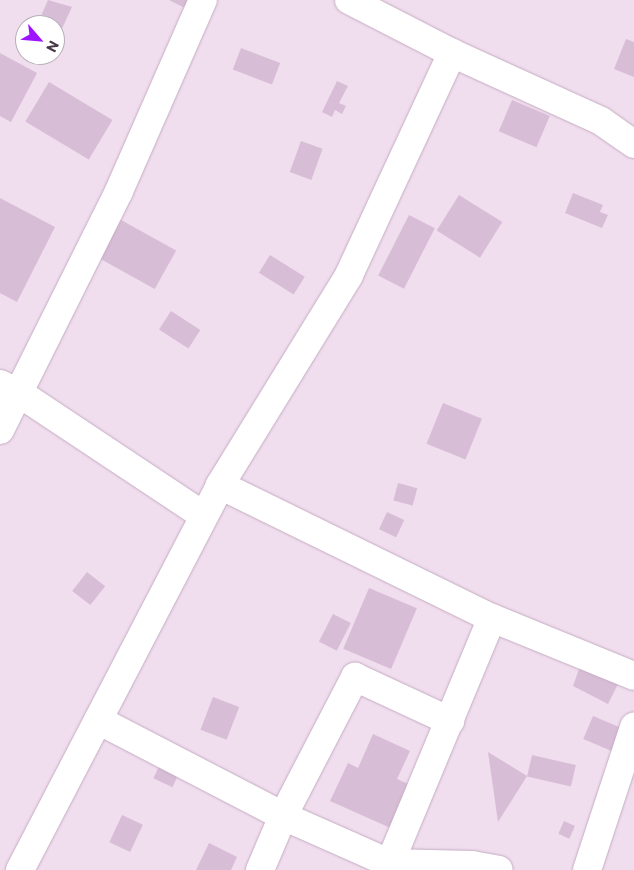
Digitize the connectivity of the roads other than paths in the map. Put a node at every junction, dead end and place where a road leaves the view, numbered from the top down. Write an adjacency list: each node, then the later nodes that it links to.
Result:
1 (203, 0): 5 (street)
2 (349, 0): 3 (street)
3 (452, 53): 4 (street); 7 (street)
4 (634, 144)
5 (9, 389): 6 (street); 8 (street)
6 (0, 430)
7 (220, 485): 8 (street); 9 (street)
8 (204, 516): 11 (street)
9 (492, 618): 10 (street); 12 (street)
10 (634, 676)
11 (98, 720): 14 (street); 16 (street)
12 (450, 721): 14 (street); 15 (street)
13 (634, 727): 19 (street)
14 (283, 816): 15 (street); 17 (street)
15 (388, 866): 18 (street)
16 (20, 870)
17 (260, 870)
18 (499, 870)
19 (587, 870)

